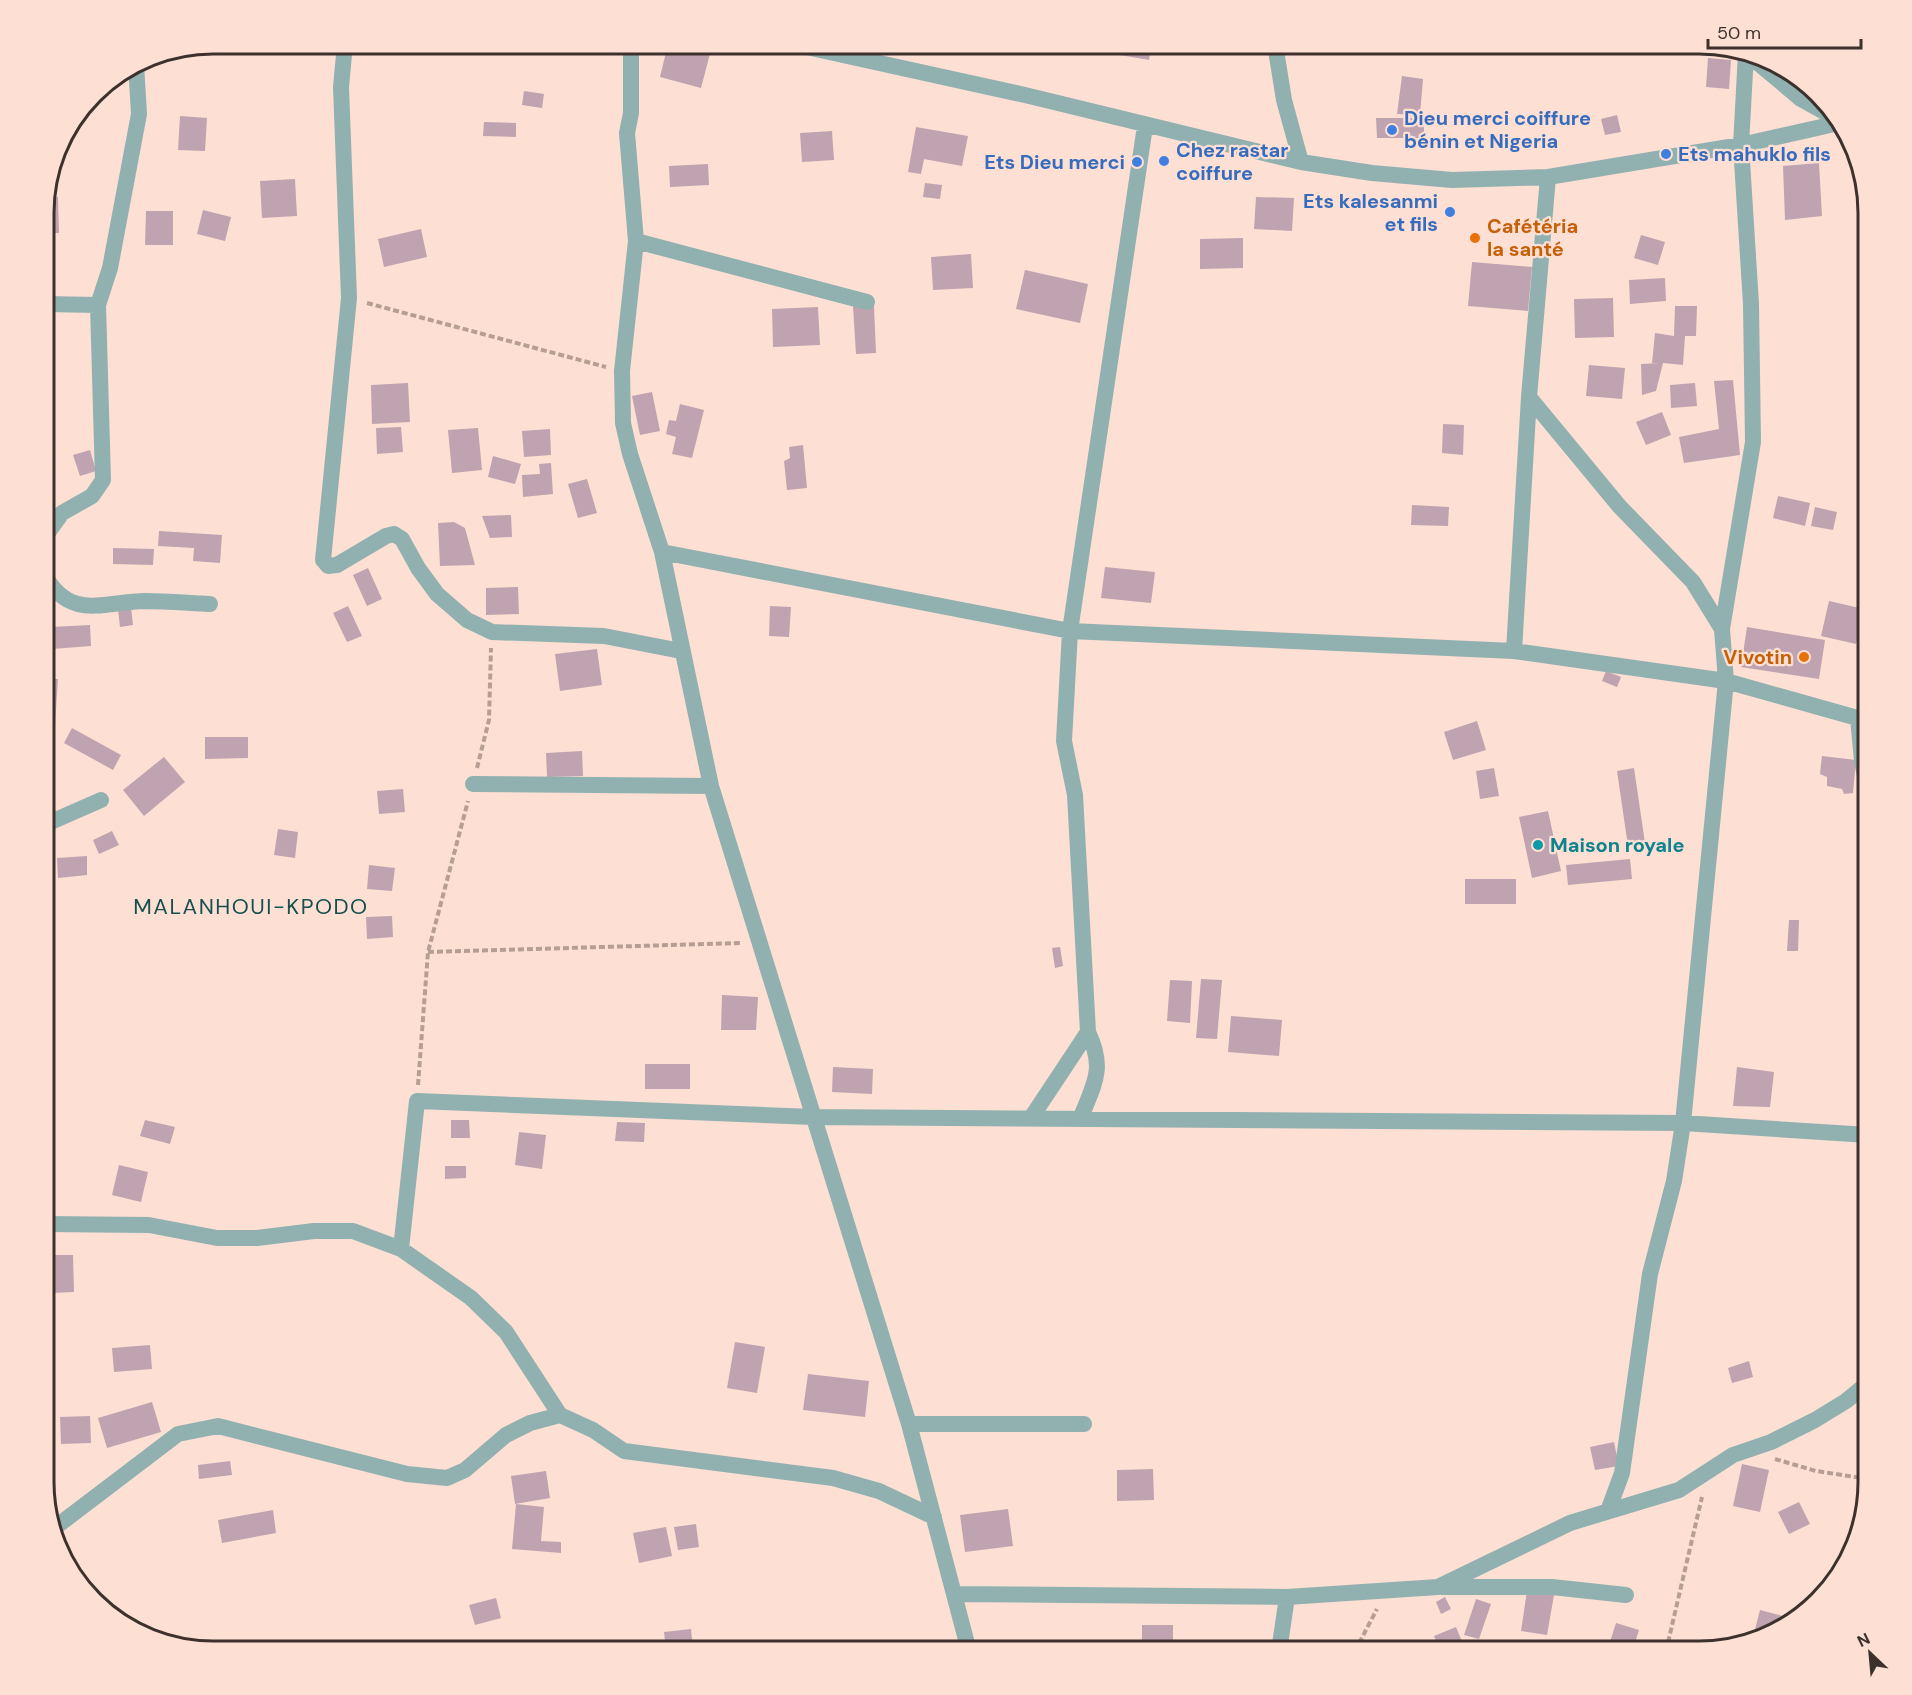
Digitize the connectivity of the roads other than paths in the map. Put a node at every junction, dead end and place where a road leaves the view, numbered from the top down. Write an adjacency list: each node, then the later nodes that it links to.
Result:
1 (344, 54): 25 (street)
2 (631, 54): 14 (street)
3 (838, 54): 10 (street)
4 (1277, 54): 12 (street)
5 (1746, 61): 11 (street)
6 (1764, 68): 8 (street)
7 (137, 73): 17 (street)
8 (1820, 110)
9 (1831, 125): 11 (street)
10 (1145, 126): 12 (street); 24 (street)
11 (1741, 145): 13 (street); 23 (street)
12 (1301, 162): 13 (street)
13 (1548, 177): 18 (street)
14 (636, 241): 15 (street); 20 (street)
15 (867, 302)
16 (54, 304): 17 (street)
17 (98, 304): 19 (street)
18 (1529, 397): 23 (street); 26 (street)
19 (54, 524)
20 (662, 552): 24 (street); 25 (street)
21 (54, 588): 22 (street)
22 (210, 604)
23 (1722, 629): 27 (street)
24 (1070, 631): 26 (street); 33 (street)
25 (681, 651): 30 (street)
26 (1514, 651): 27 (street)
27 (1726, 681): 28 (street); 37 (street)
28 (1858, 718)
29 (473, 783): 30 (street)
30 (711, 786): 34 (street)
31 (101, 800): 32 (street)
32 (54, 821)
33 (1088, 1032): 35 (street); 36 (street)
34 (813, 1117): 36 (street); 40 (street); 43 (street)
35 (1081, 1117): 36 (street); 37 (street)
36 (1031, 1118)
37 (1683, 1123): 38 (street); 45 (street)
38 (1858, 1134)
39 (54, 1224): 40 (street)
40 (401, 1249): 42 (street)
41 (1858, 1391): 45 (street)
42 (560, 1415): 46 (street); 47 (street)
43 (909, 1424): 44 (street); 46 (street)
44 (1084, 1424)
45 (1608, 1511): 48 (street)
46 (934, 1517): 49 (street)
47 (60, 1525)
48 (1438, 1587): 50 (street); 51 (street)
49 (954, 1594): 51 (street); 52 (street)
50 (1626, 1595)
51 (1287, 1597): 53 (street)
52 (966, 1641)
53 (1280, 1641)

